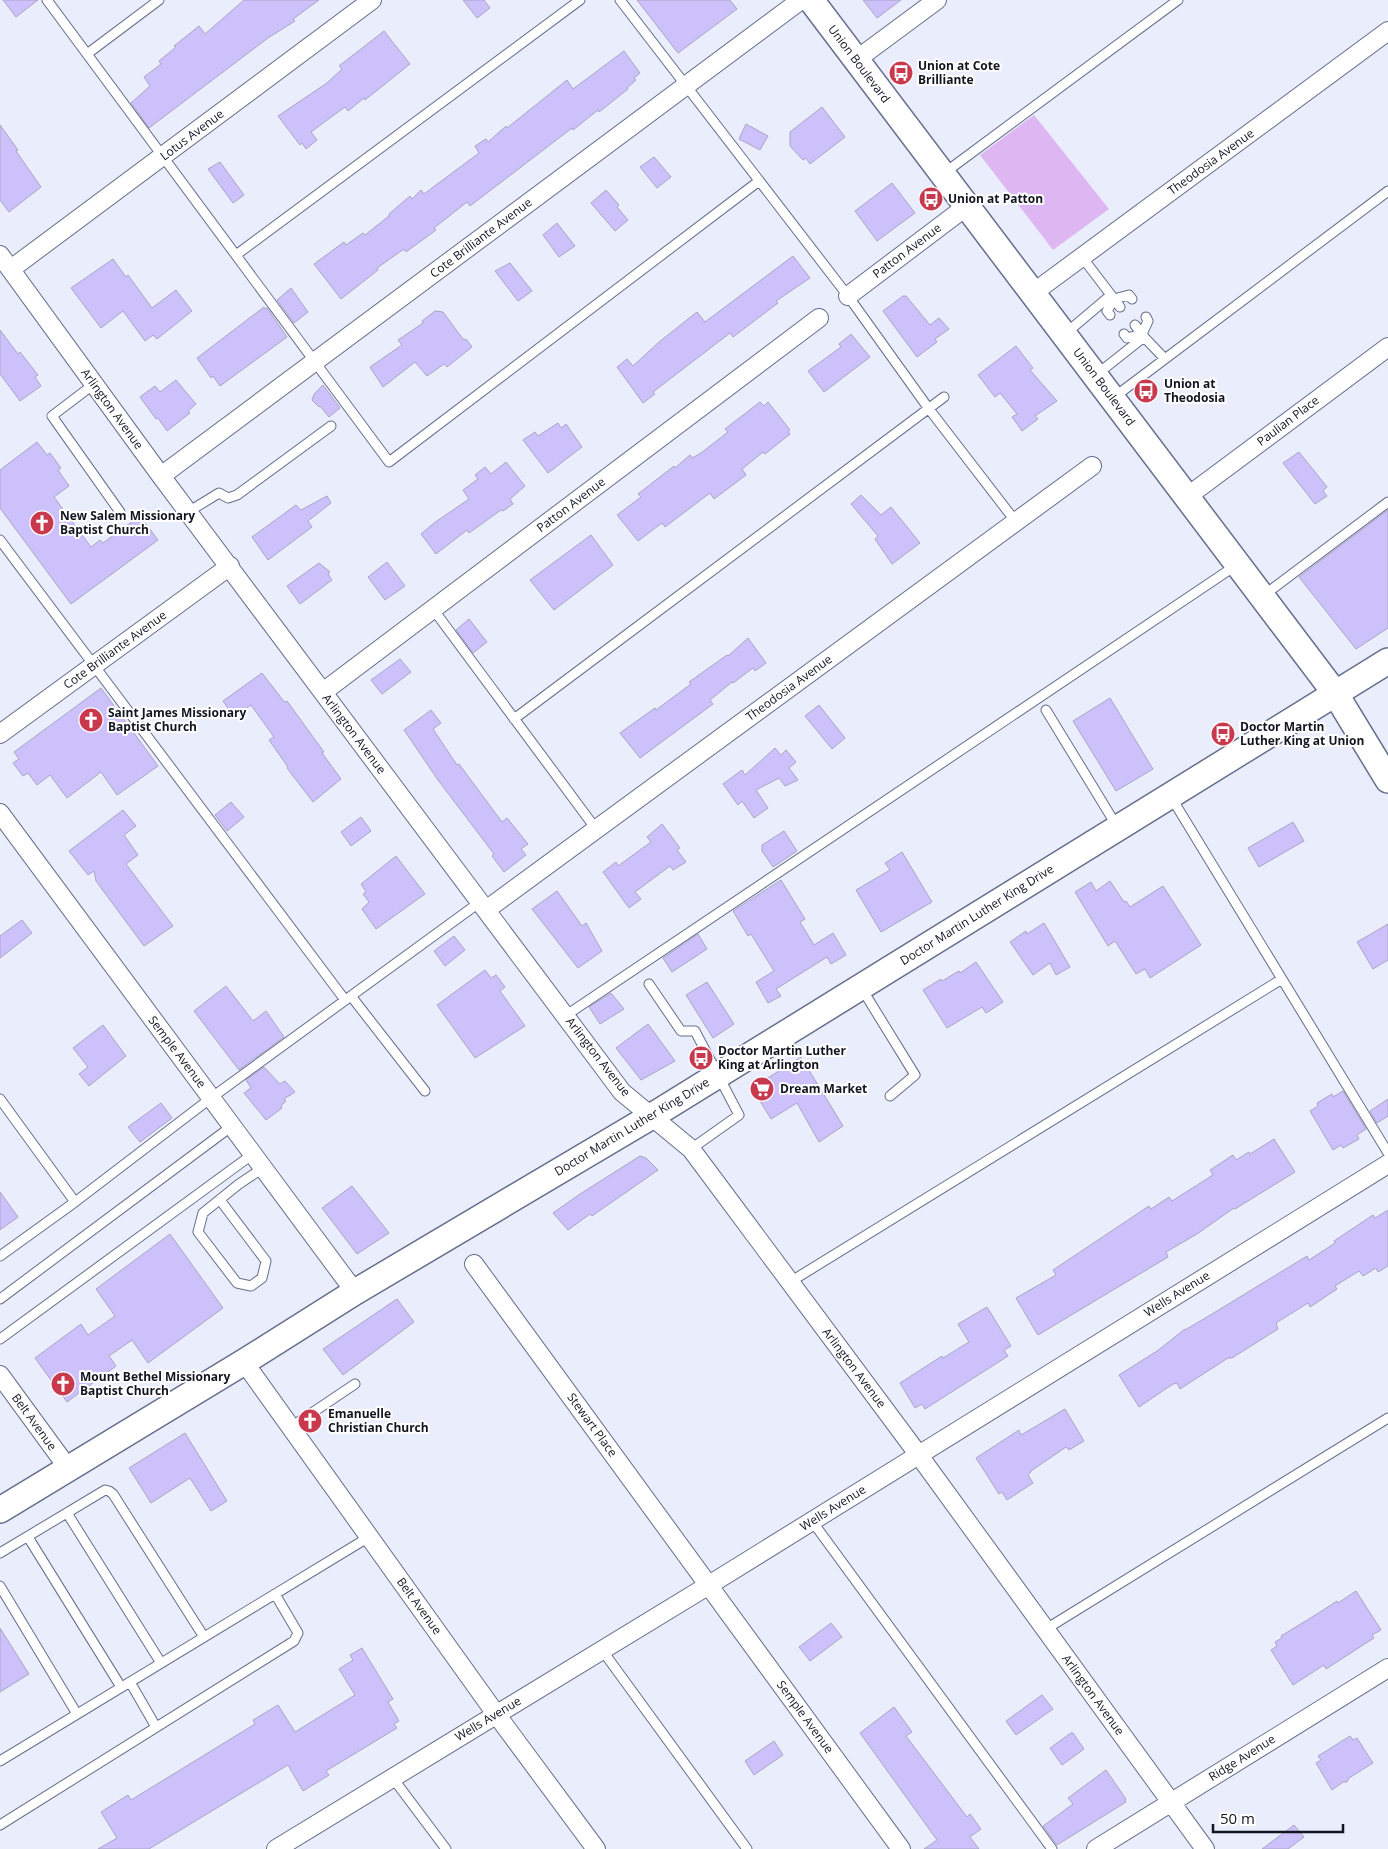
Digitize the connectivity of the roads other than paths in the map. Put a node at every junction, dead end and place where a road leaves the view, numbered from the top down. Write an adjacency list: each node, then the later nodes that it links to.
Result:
1 (47, 0): 11 (lane)
2 (159, 0): 11 (lane)
3 (372, 0): 14 (street, Lotus Avenue)
4 (580, 0): 20 (lane)
5 (620, 0): 13 (lane)
6 (801, 0): 13 (street, Cote Brilliante Avenue)
7 (811, 0): 12 (main road, Union Boulevard)
8 (937, 0): 12 (street)
9 (1178, 0): 15 (lane)
10 (1388, 31): 21 (street, Theodosia Avenue)
11 (87, 54): 14 (lane)
12 (856, 60): 15 (main road, Union Boulevard)
13 (686, 85): 16 (lane); 37 (street, Cote Brilliante Avenue)
14 (163, 157): 20 (lane); 22 (street, Lotus Avenue)
15 (943, 174): 18 (main road, Union Boulevard)
16 (759, 181): 24 (lane); 37 (lane)
17 (1388, 191): 36 (lane)
18 (967, 206): 23 (main road, Union Boulevard); 24 (street, Patton Avenue)
19 (0, 255): 22 (street, Arlington Avenue)
20 (236, 255): 37 (lane)
21 (1082, 257): 23 (street, Theodosia Avenue); 25 (lane)
22 (11, 269): 39 (street, Arlington Avenue)
23 (1033, 293): 32 (main road, Union Boulevard)
24 (848, 296): 42 (lane)
25 (1112, 297): 26 (lane); 27 (lane); 28 (lane); 32 (lane)
26 (1132, 299)
27 (1120, 306)
28 (1110, 315)
29 (1146, 317): 34 (lane)
30 (819, 318): 55 (street, Patton Avenue)
31 (1135, 325): 34 (lane)
32 (1065, 334): 38 (main road, Union Boulevard)
33 (1124, 334): 34 (lane)
34 (1143, 335): 36 (lane); 38 (lane)
35 (1388, 347): 46 (street, Paulian Place)
36 (1165, 359): 41 (lane)
37 (315, 361): 45 (street, Cote Brilliante Avenue)
38 (1096, 375): 41 (main road, Union Boulevard)
39 (94, 384): 45 (street, Arlington Avenue); 48 (lane)
40 (944, 397): 42 (lane)
41 (1113, 398): 46 (main road, Union Boulevard)
42 (928, 409): 50 (lane); 61 (lane)
43 (331, 426): 49 (lane)
44 (1092, 466): 50 (street, Theodosia Avenue)
45 (161, 476): 49 (street, Arlington Avenue)
46 (1188, 496): 52 (main road, Union Boulevard)
47 (1388, 502): 54 (lane)
48 (120, 512)
49 (188, 512): 53 (street, Arlington Avenue)
50 (1016, 522): 67 (street, Theodosia Avenue)
51 (0, 540): 57 (lane)
52 (1238, 564): 54 (main road, Union Boulevard); 73 (lane)
53 (230, 566): 57 (street, Cote Brilliante Avenue); 58 (street, Arlington Avenue)
54 (1263, 596): 59 (main road, Union Boulevard)
55 (433, 609): 58 (street, Patton Avenue); 61 (lane)
56 (1388, 661): 59 (main road, Doctor Martin Luther King Drive)
57 (93, 666): 62 (street, Cote Brilliante Avenue); 72 (lane)
58 (323, 692): 68 (street, Arlington Avenue)
59 (1335, 692): 63 (main road, Union Boulevard); 64 (main road, Doctor Martin Luther King Drive)
60 (1046, 710): 66 (lane)
61 (514, 719): 67 (lane)
62 (0, 734)
63 (1388, 780)
64 (1170, 795): 66 (main road, Doctor Martin Luther King Drive); 69 (lane)
65 (0, 813): 77 (street, Semple Avenue)
66 (1118, 828): 71 (main road, Doctor Martin Luther King Drive)
67 (596, 829): 68 (street, Theodosia Avenue)
68 (483, 906): 72 (lane); 73 (street, Arlington Avenue)
69 (1282, 979): 82 (lane); 89 (lane)
70 (650, 984): 74 (lane)
71 (861, 986): 74 (main road, Doctor Martin Luther King Drive); 76 (lane)
72 (348, 998): 75 (lane); 77 (lane)
73 (565, 1016): 79 (street, Arlington Avenue)
74 (718, 1075): 79 (main road, Doctor Martin Luther King Drive); 81 (lane)
75 (425, 1091)
76 (890, 1096)
77 (211, 1098): 80 (street, Semple Avenue); 86 (lane)
78 (0, 1099): 86 (lane)
79 (652, 1116): 81 (street, Arlington Avenue); 90 (main road, Doctor Martin Luther King Drive)
80 (232, 1126): 83 (street, Semple Avenue); 91 (lane)
81 (691, 1149): 89 (street, Arlington Avenue)
82 (1388, 1153)
83 (258, 1161): 85 (lane); 90 (street, Semple Avenue); 92 (lane)
84 (1388, 1164): 98 (street, Wells Avenue)
85 (220, 1200): 85 (lane)
86 (75, 1202): 87 (lane)
87 (0, 1256)
88 (474, 1264): 107 (street, Stewart Place)
89 (790, 1282): 98 (street, Arlington Avenue)
90 (355, 1292): 93 (main road, Doctor Martin Luther King Drive)
91 (0, 1299)
92 (0, 1339)
93 (244, 1362): 97 (street, Belt Avenue); 99 (main road, Doctor Martin Luther King Drive)
94 (0, 1375): 99 (street, Belt Avenue)
95 (355, 1384): 97 (lane)
96 (1388, 1418): 109 (lane)
97 (290, 1427): 104 (street, Belt Avenue)
98 (918, 1454): 102 (street, Wells Avenue); 109 (street, Arlington Avenue)
99 (68, 1468): 100 (main road, Doctor Martin Luther King Drive)
100 (0, 1510)
101 (67, 1513): 103 (lane); 110 (lane); 112 (lane)
102 (812, 1521): 107 (street, Wells Avenue); 128 (lane)
103 (28, 1537): 105 (lane); 115 (lane)
104 (369, 1537): 108 (lane); 117 (street, Belt Avenue)
105 (0, 1553)
106 (0, 1586): 116 (lane)
107 (710, 1586): 111 (street, Wells Avenue); 127 (street, Semple Avenue)
108 (275, 1594): 110 (lane); 118 (lane)
109 (1046, 1630): 121 (street, Arlington Avenue)
110 (204, 1637): 112 (lane)
111 (602, 1650): 117 (street, Wells Avenue); 126 (lane)
112 (161, 1663): 114 (lane)
113 (1388, 1668): 121 (street, Ridge Avenue)
114 (130, 1682): 115 (lane); 118 (lane)
115 (121, 1687): 116 (lane)
116 (77, 1714): 119 (lane)
117 (496, 1714): 120 (street, Wells Avenue); 125 (street, Belt Avenue)
118 (156, 1727): 122 (lane)
119 (0, 1761)
120 (392, 1778): 123 (street, Wells Avenue); 124 (lane)
121 (1171, 1802): 129 (street, Ridge Avenue); 130 (street, Arlington Avenue)
122 (0, 1825)
123 (288, 1846)
124 (446, 1849)
125 (596, 1849)
126 (747, 1849)
127 (901, 1849)
128 (1052, 1849)
129 (1096, 1849)
130 (1205, 1849)

